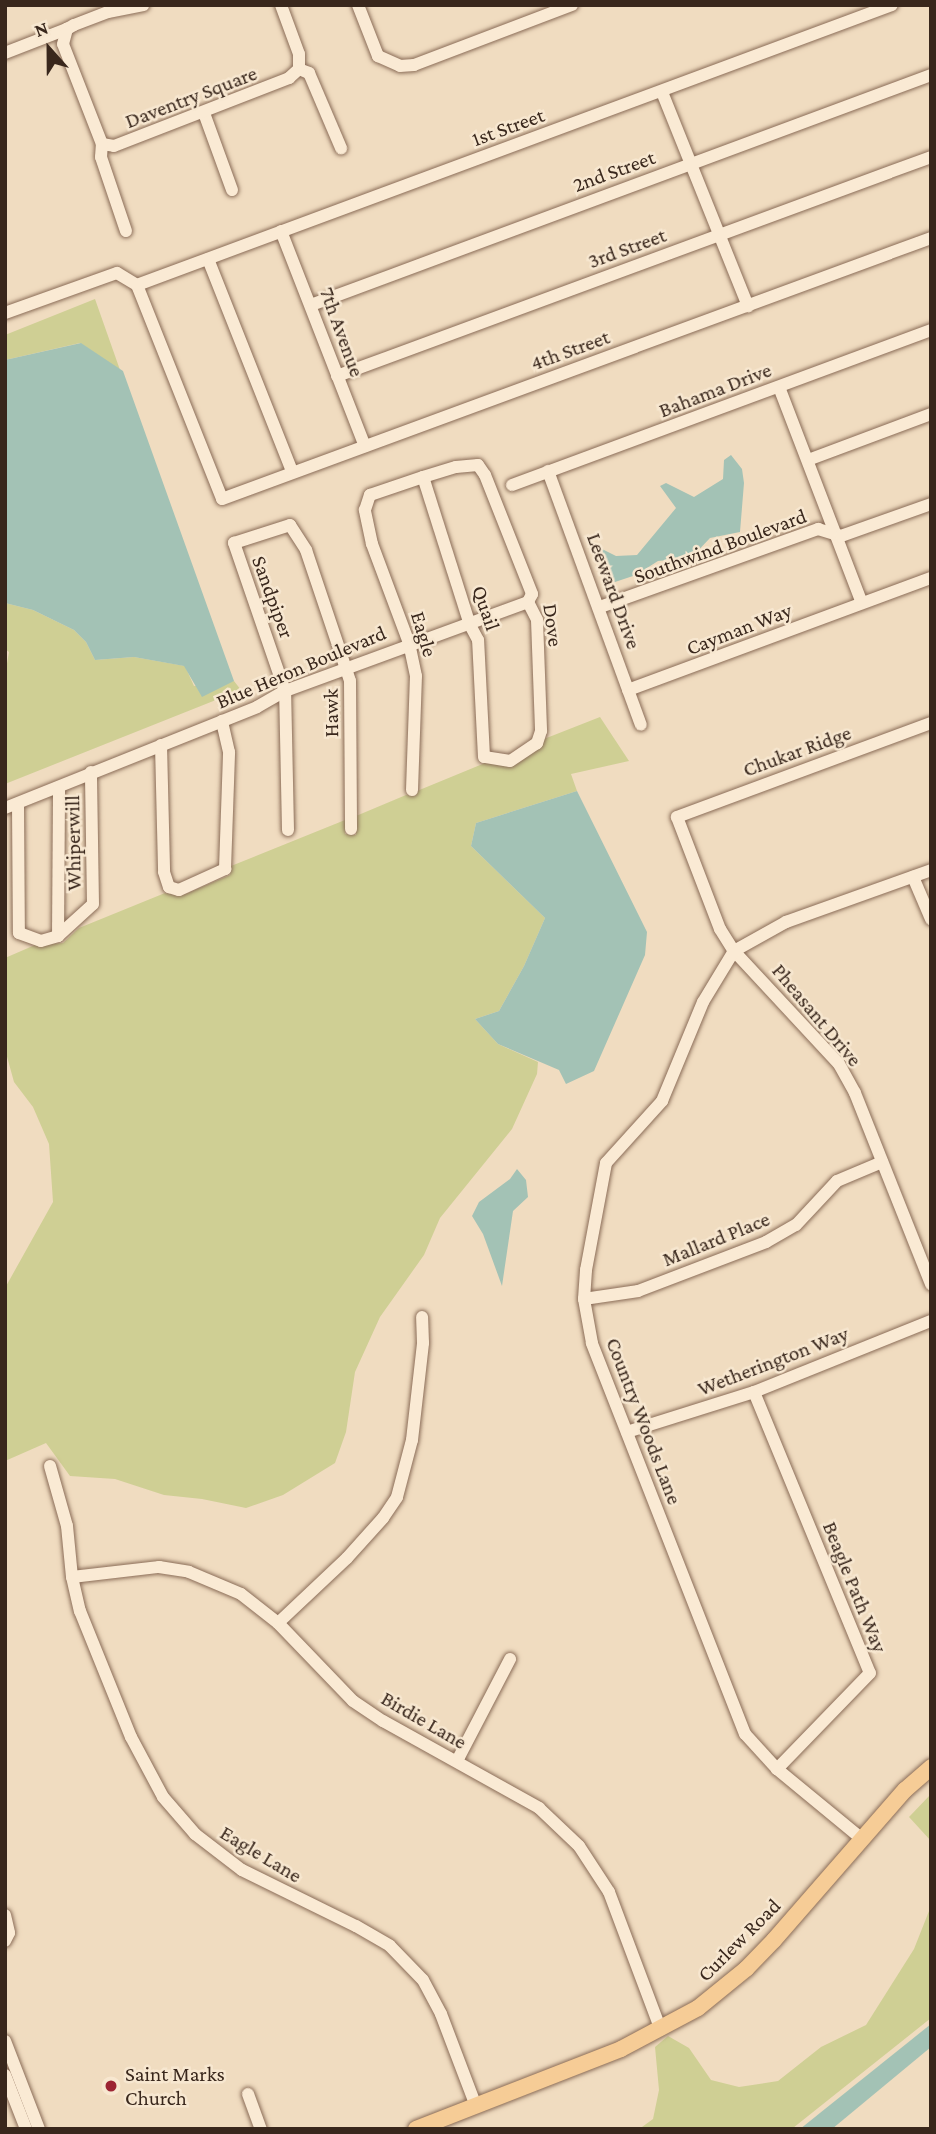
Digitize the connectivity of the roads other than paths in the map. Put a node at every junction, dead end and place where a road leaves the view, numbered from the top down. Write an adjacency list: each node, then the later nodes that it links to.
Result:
1 (143, 5): 6 (street)
2 (281, 5): 8 (street)
3 (358, 5): 4 (street)
4 (572, 5)
5 (892, 5): 10 (street, 1st Street)
6 (67, 29): 7 (street); 12 (street, Daventry Square)
7 (5, 53)
8 (299, 69): 11 (street, Daventry Square); 13 (street)
9 (931, 75): 15 (street, 2nd Street)
10 (662, 92): 15 (street); 18 (street, 1st Street)
11 (204, 113): 12 (street, Daventry Square); 16 (street)
12 (102, 144): 17 (street)
13 (341, 148)
14 (931, 158): 19 (street, 3rd Street)
15 (691, 163): 19 (street); 23 (street, 2nd Street)
16 (232, 190)
17 (126, 231)
18 (282, 231): 21 (street, 1st Street); 23 (street, 7th Avenue)
19 (719, 236): 24 (street); 27 (street, 3rd Street)
20 (931, 238): 24 (street, 4th Street)
21 (208, 258): 22 (street, 1st Street); 32 (street)
22 (137, 285): 25 (street); 32 (street, 4th Street)
23 (312, 305): 27 (street, 7th Avenue)
24 (748, 306): 30 (street, 4th Street)
25 (5, 313)
26 (931, 330): 28 (street, Bahama Drive)
27 (337, 376): 30 (street, 7th Avenue)
28 (779, 387): 31 (street); 33 (street, Bahama Drive)
29 (931, 414): 31 (street)
30 (365, 446): 32 (street, 4th Street)
31 (808, 460): 37 (street)
32 (292, 471)
33 (548, 471): 35 (street, Bahama Drive); 42 (street, Leeward Drive)
34 (423, 477): 41 (street, Dove); 43 (street, Quail); 44 (street, Eagle)
35 (512, 485)
36 (931, 504): 37 (street, Southwind Boulevard)
37 (838, 536): 40 (street); 42 (street, Southwind Boulevard)
38 (234, 543): 45 (street, Hawk); 47 (street, Sandpiper)
39 (931, 578): 40 (street, Cayman Way)
40 (861, 601): 46 (street, Cayman Way)
41 (528, 602): 43 (street, Blue Heron Boulevard); 52 (street, Dove)
42 (600, 607): 46 (street, Leeward Drive)
43 (470, 625): 44 (street, Blue Heron Boulevard); 52 (street, Quail)
44 (409, 643): 45 (street, Blue Heron Boulevard); 55 (street, Eagle)
45 (347, 667): 47 (street, Blue Heron Boulevard); 58 (street, Hawk)
46 (628, 690): 50 (street, Leeward Drive)
47 (285, 691): 48 (street, Blue Heron Boulevard); 59 (street, Sandpiper)
48 (222, 722): 51 (street, Blue Heron Boulevard); 51 (street)
49 (931, 723): 57 (street, Chukar Ridge)
50 (641, 725)
51 (161, 745): 53 (street, Blue Heron Boulevard)
52 (484, 757)
53 (91, 772): 54 (street, Blue Heron Boulevard); 63 (street, Whiperwill)
54 (59, 787): 56 (street, Blue Heron Boulevard); 63 (street)
55 (411, 790)
56 (12, 806): 63 (street)
57 (677, 817): 64 (street, Pheasant Drive)
58 (351, 829)
59 (288, 830)
60 (931, 870): 61 (street, Country Woods Lane)
61 (913, 877): 62 (street); 64 (street, Country Woods Lane)
62 (931, 919)
63 (58, 936)
64 (734, 951): 65 (street, Pheasant Drive); 67 (street, Country Woods Lane)
65 (882, 1162): 66 (street, Pheasant Drive); 67 (street, Mallard Place)
66 (931, 1284)
67 (584, 1299): 71 (street, Country Woods Lane)
68 (422, 1317): 74 (street)
69 (931, 1321): 70 (street, Wetherington Way)
70 (754, 1392): 71 (street, Wetherington Way); 78 (street, Beagle Path Way)
71 (628, 1432): 78 (street, Country Woods Lane)
72 (50, 1466): 73 (street, Eagle Lane)
73 (72, 1577): 74 (street, Birdie Lane); 86 (street, Eagle Lane)
74 (278, 1623): 76 (street, Birdie Lane)
75 (510, 1659): 76 (street)
76 (457, 1761): 82 (street, Birdie Lane)
77 (931, 1767): 79 (main road, Curlew Road)
78 (777, 1769): 79 (street, Country Woods Lane)
79 (862, 1839): 82 (main road, Curlew Road)
80 (5, 1915): 81 (street)
81 (7, 1937)
82 (661, 2030): 86 (main road, Curlew Road)
83 (5, 2041): 88 (street)
84 (5, 2075): 87 (street)
85 (248, 2094): 89 (street)
86 (476, 2106): 90 (main road, Curlew Road)
87 (26, 2129)
88 (39, 2129)
89 (261, 2129)
90 (416, 2129)

